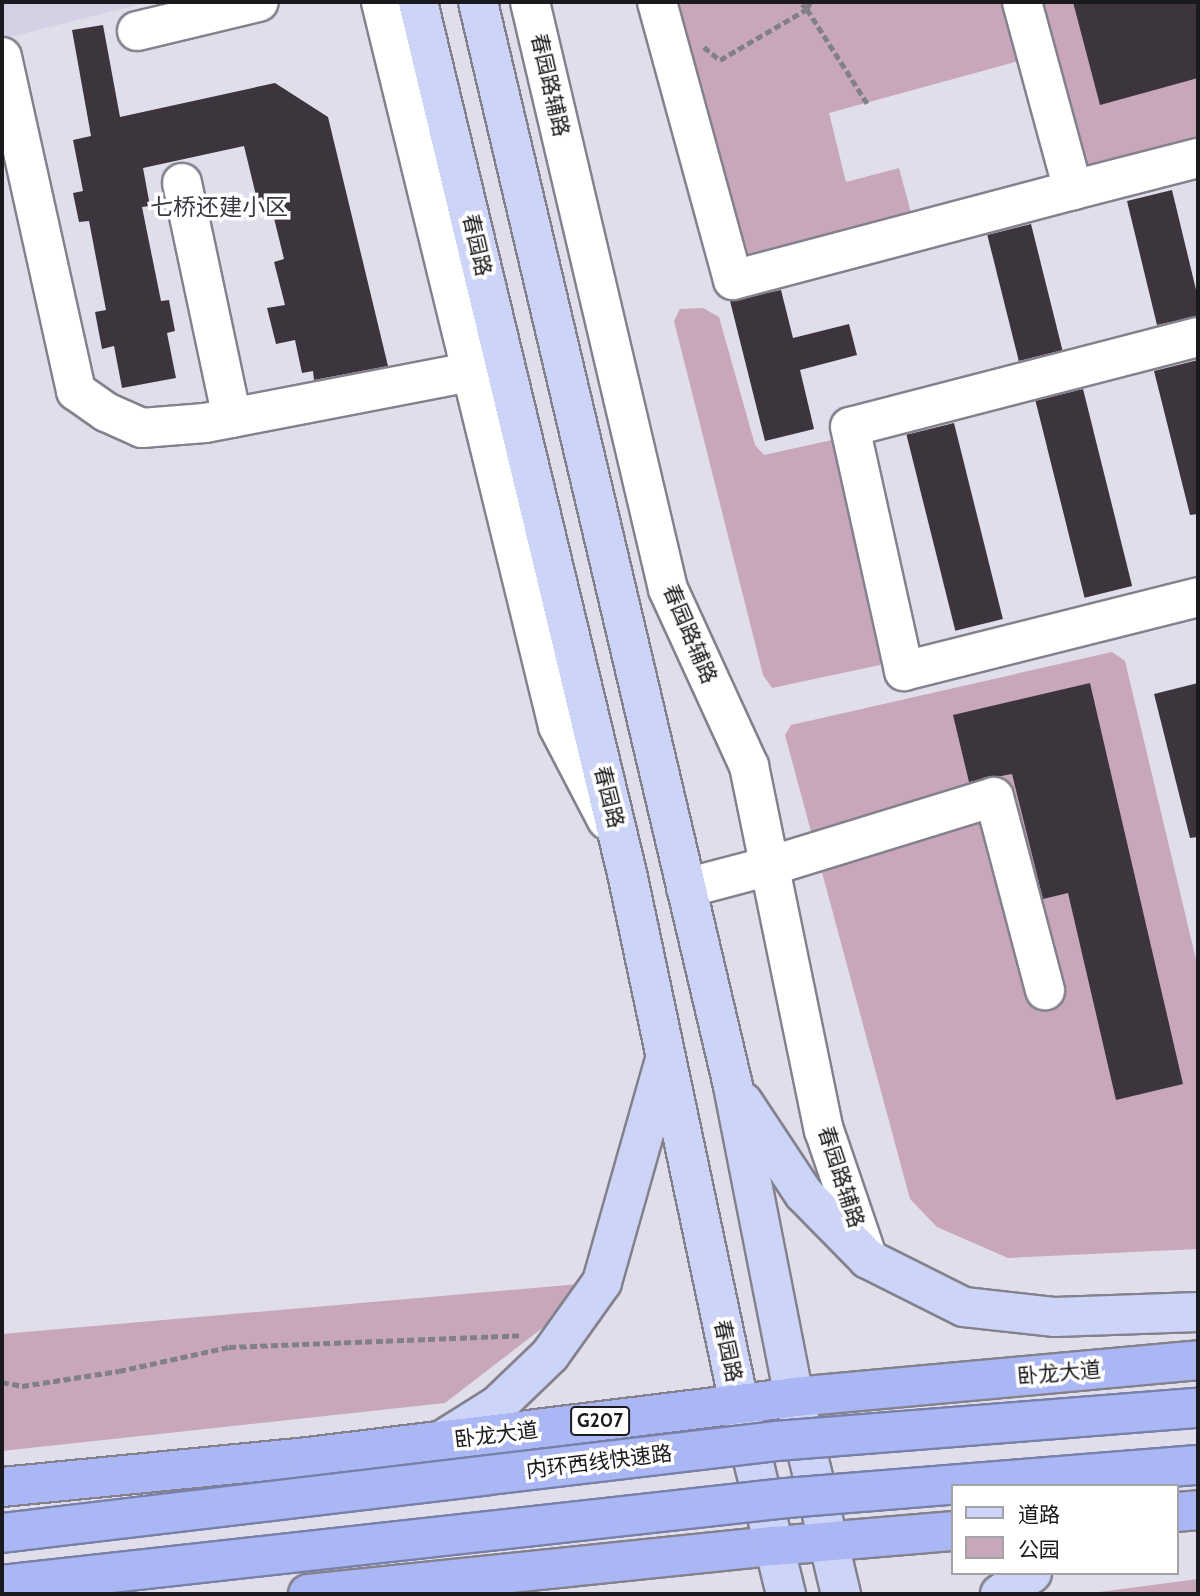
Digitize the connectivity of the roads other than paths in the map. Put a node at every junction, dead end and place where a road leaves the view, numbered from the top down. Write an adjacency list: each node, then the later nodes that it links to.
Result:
1 (259, 2): 8 (street)
2 (381, 2): 14 (street)
3 (418, 2): 14 (main road, 春园路)
4 (478, 2): 18 (main road)
5 (530, 2): 17 (street, 春园路辅路)
6 (657, 2): 12 (street)
7 (1022, 2): 12 (street)
8 (137, 31)
9 (2, 57): 15 (street)
10 (1198, 158): 12 (street)
11 (182, 183): 15 (street)
12 (1073, 190)
13 (1198, 337): 16 (street)
14 (488, 368): 15 (street); 20 (main road, 春园路)
15 (232, 418)
16 (1198, 597)
17 (770, 866): 18 (street); 19 (street); 22 (street, 春园路辅路)
18 (686, 888): 21 (main road)
19 (1045, 990)
20 (665, 1058): 26 (main road, 春园路); 28 (main road)
21 (733, 1086): 22 (main road); 25 (main road)
22 (868, 1259): 23 (main road)
23 (1198, 1312)
24 (1198, 1360): 25 (highway, 卧龙大道 / G207)
25 (794, 1397): 26 (highway, 卧龙大道 / G207); 37 (main road)
26 (739, 1403): 28 (highway, 卧龙大道 / G207); 38 (main road, 春园路)
27 (1198, 1408): 36 (highway, 内环西线快速路, bridge)
28 (439, 1442): 32 (highway, 卧龙大道 / G207)
29 (1198, 1465): 30 (highway, bridge)
30 (968, 1484)
31 (951, 1485): 41 (highway, bridge)
32 (2, 1488)
33 (1198, 1510): 34 (highway)
34 (1179, 1512)
35 (951, 1531): 37 (highway)
36 (2, 1533)
37 (827, 1541): 38 (highway); 45 (main road)
38 (774, 1546): 40 (highway); 44 (main road, 春园路)
39 (1029, 1575): 46 (main road)
40 (463, 1578): 42 (highway); 43 (main road)
41 (2, 1585)
42 (308, 1594)
43 (506, 1594)
44 (786, 1594)
45 (841, 1594)
46 (1000, 1594)

